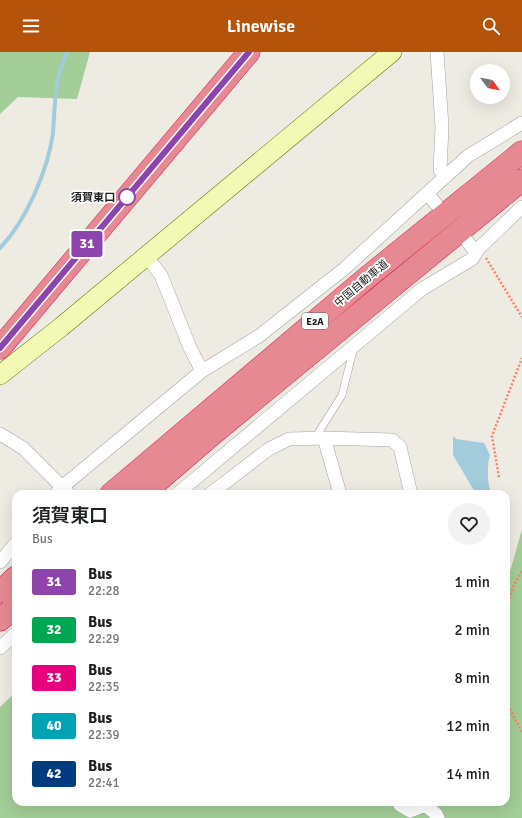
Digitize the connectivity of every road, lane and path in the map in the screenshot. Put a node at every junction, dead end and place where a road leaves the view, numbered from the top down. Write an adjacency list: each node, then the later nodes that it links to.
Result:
1 (249, 52): 16 (highway)
2 (392, 52): 13 (street)
3 (437, 52): 6 (street)
4 (522, 123): 6 (street)
5 (522, 152): 25 (highway, 中国自動車道 / E2A)
6 (444, 176): 8 (street)
7 (522, 180): 26 (highway, 中国自動車道 / E2A)
8 (427, 193): 9 (street); 18 (street)
9 (436, 204)
10 (522, 207): 12 (street)
11 (467, 241): 12 (street)
12 (478, 250): 14 (path); 15 (street)
13 (146, 256): 18 (street); 19 (street)
14 (522, 317)
15 (354, 345): 21 (lane); 27 (street)
16 (0, 348)
17 (522, 358): 22 (path)
18 (202, 371): 24 (street)
19 (0, 375)
20 (0, 434): 23 (street)
21 (320, 438): 28 (street); 29 (street); 30 (street)
22 (499, 477)
23 (60, 490)
24 (64, 490)
25 (116, 490)
26 (148, 490)
27 (182, 490)
28 (215, 490)
29 (339, 490)
30 (410, 490)
31 (12, 548): 32 (street)
32 (0, 562)
33 (522, 571): 36 (path)
34 (12, 581): 35 (highway)
35 (0, 592)
36 (510, 597)
37 (12, 610): 38 (highway)
38 (0, 620)
39 (12, 637): 40 (street)
40 (0, 648)
41 (510, 710): 42 (path)
42 (522, 732)
43 (402, 806): 44 (street)
44 (422, 806)
45 (426, 806): 46 (street)
46 (438, 818)

